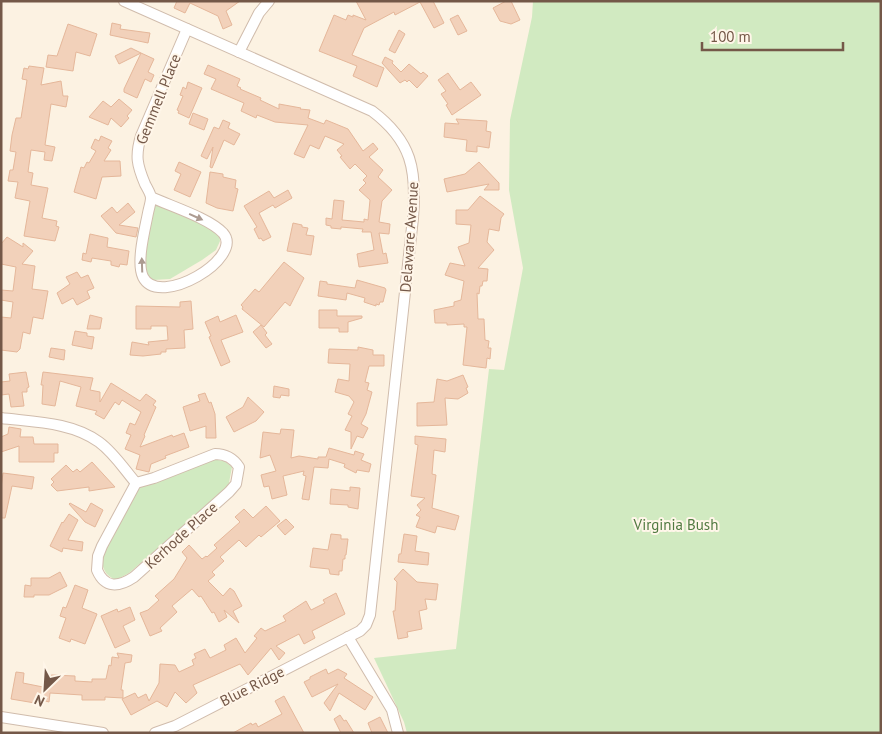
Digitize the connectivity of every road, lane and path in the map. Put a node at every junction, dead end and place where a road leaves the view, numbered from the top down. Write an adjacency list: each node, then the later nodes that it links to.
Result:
1 (124, 1): 3 (street, Delaware Avenue)
2 (269, 1): 4 (street)
3 (187, 29): 4 (street, Delaware Avenue); 5 (street, Gemmell Place)
4 (239, 52): 8 (street, Delaware Avenue)
5 (151, 197): 5 (street, one-way to 5)
6 (1, 418): 7 (street)
7 (136, 483): 7 (street, Kerhode Place)
8 (348, 637): 11 (street, Blue Ridge); 12 (street)
9 (1, 717): 10 (street)
10 (103, 733)
11 (155, 733)
12 (398, 733)

